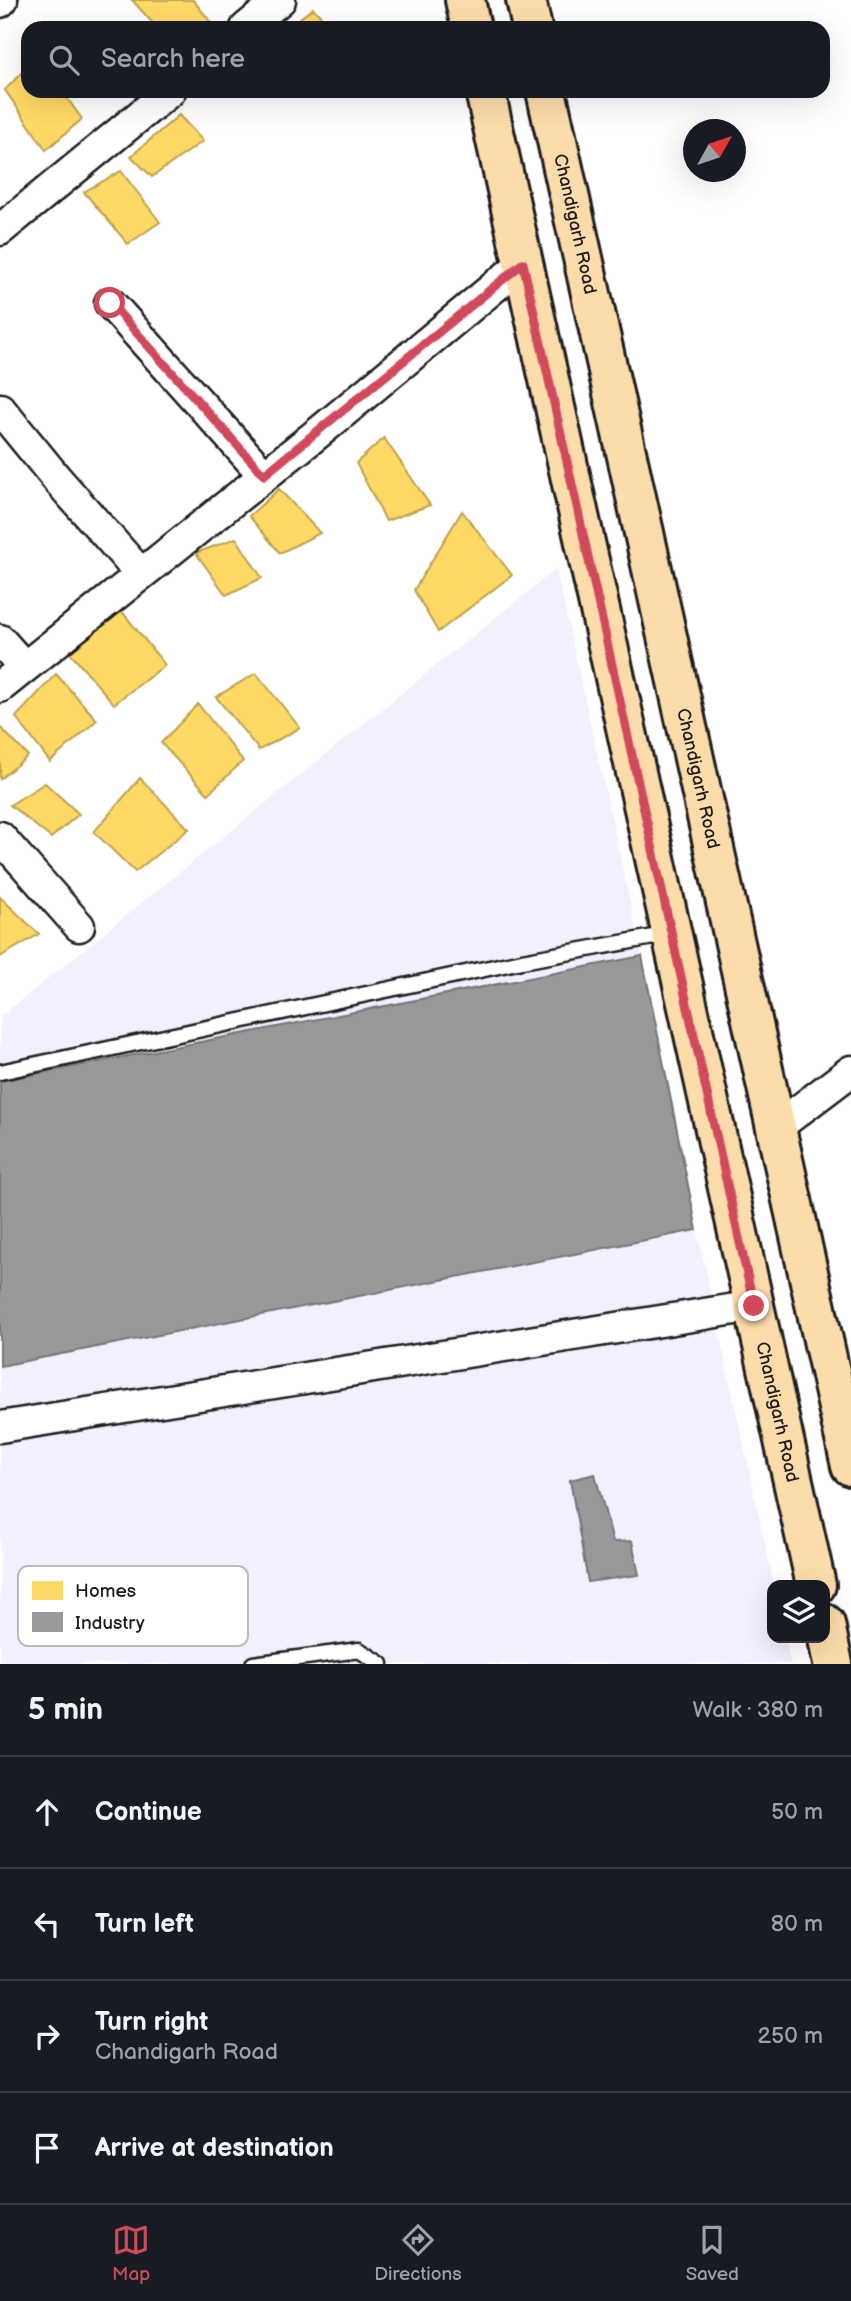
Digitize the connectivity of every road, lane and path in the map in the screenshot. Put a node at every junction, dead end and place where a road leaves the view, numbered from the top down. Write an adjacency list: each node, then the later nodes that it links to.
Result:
1 (280, 0): 4 (street)
2 (465, 0): 5 (main road)
3 (526, 0): 6 (main road)
4 (254, 21)
5 (470, 21)
6 (530, 21)
7 (161, 98): 10 (street)
8 (487, 98): 11 (main road, Chandigarh Road)
9 (548, 98): 24 (main road, Chandigarh Road)
10 (0, 230)
11 (523, 263): 14 (street); 21 (main road, Chandigarh Road)
12 (110, 303): 14 (street)
13 (0, 410): 15 (street)
14 (264, 475): 15 (street)
15 (140, 573): 17 (street)
16 (0, 640): 17 (street)
17 (24, 667): 18 (street)
18 (0, 687)
19 (0, 837): 20 (street)
20 (79, 926)
21 (672, 933): 23 (lane); 25 (main road, Chandigarh Road)
22 (851, 1071): 24 (street)
23 (0, 1072)
24 (777, 1127): 27 (main road, Chandigarh Road)
25 (754, 1306): 26 (street); 28 (main road, Chandigarh Road)
26 (0, 1426)
27 (851, 1466)
28 (815, 1580)
29 (829, 1643): 32 (main road)
30 (253, 1664): 31 (lane)
31 (381, 1664)
32 (834, 1664)

